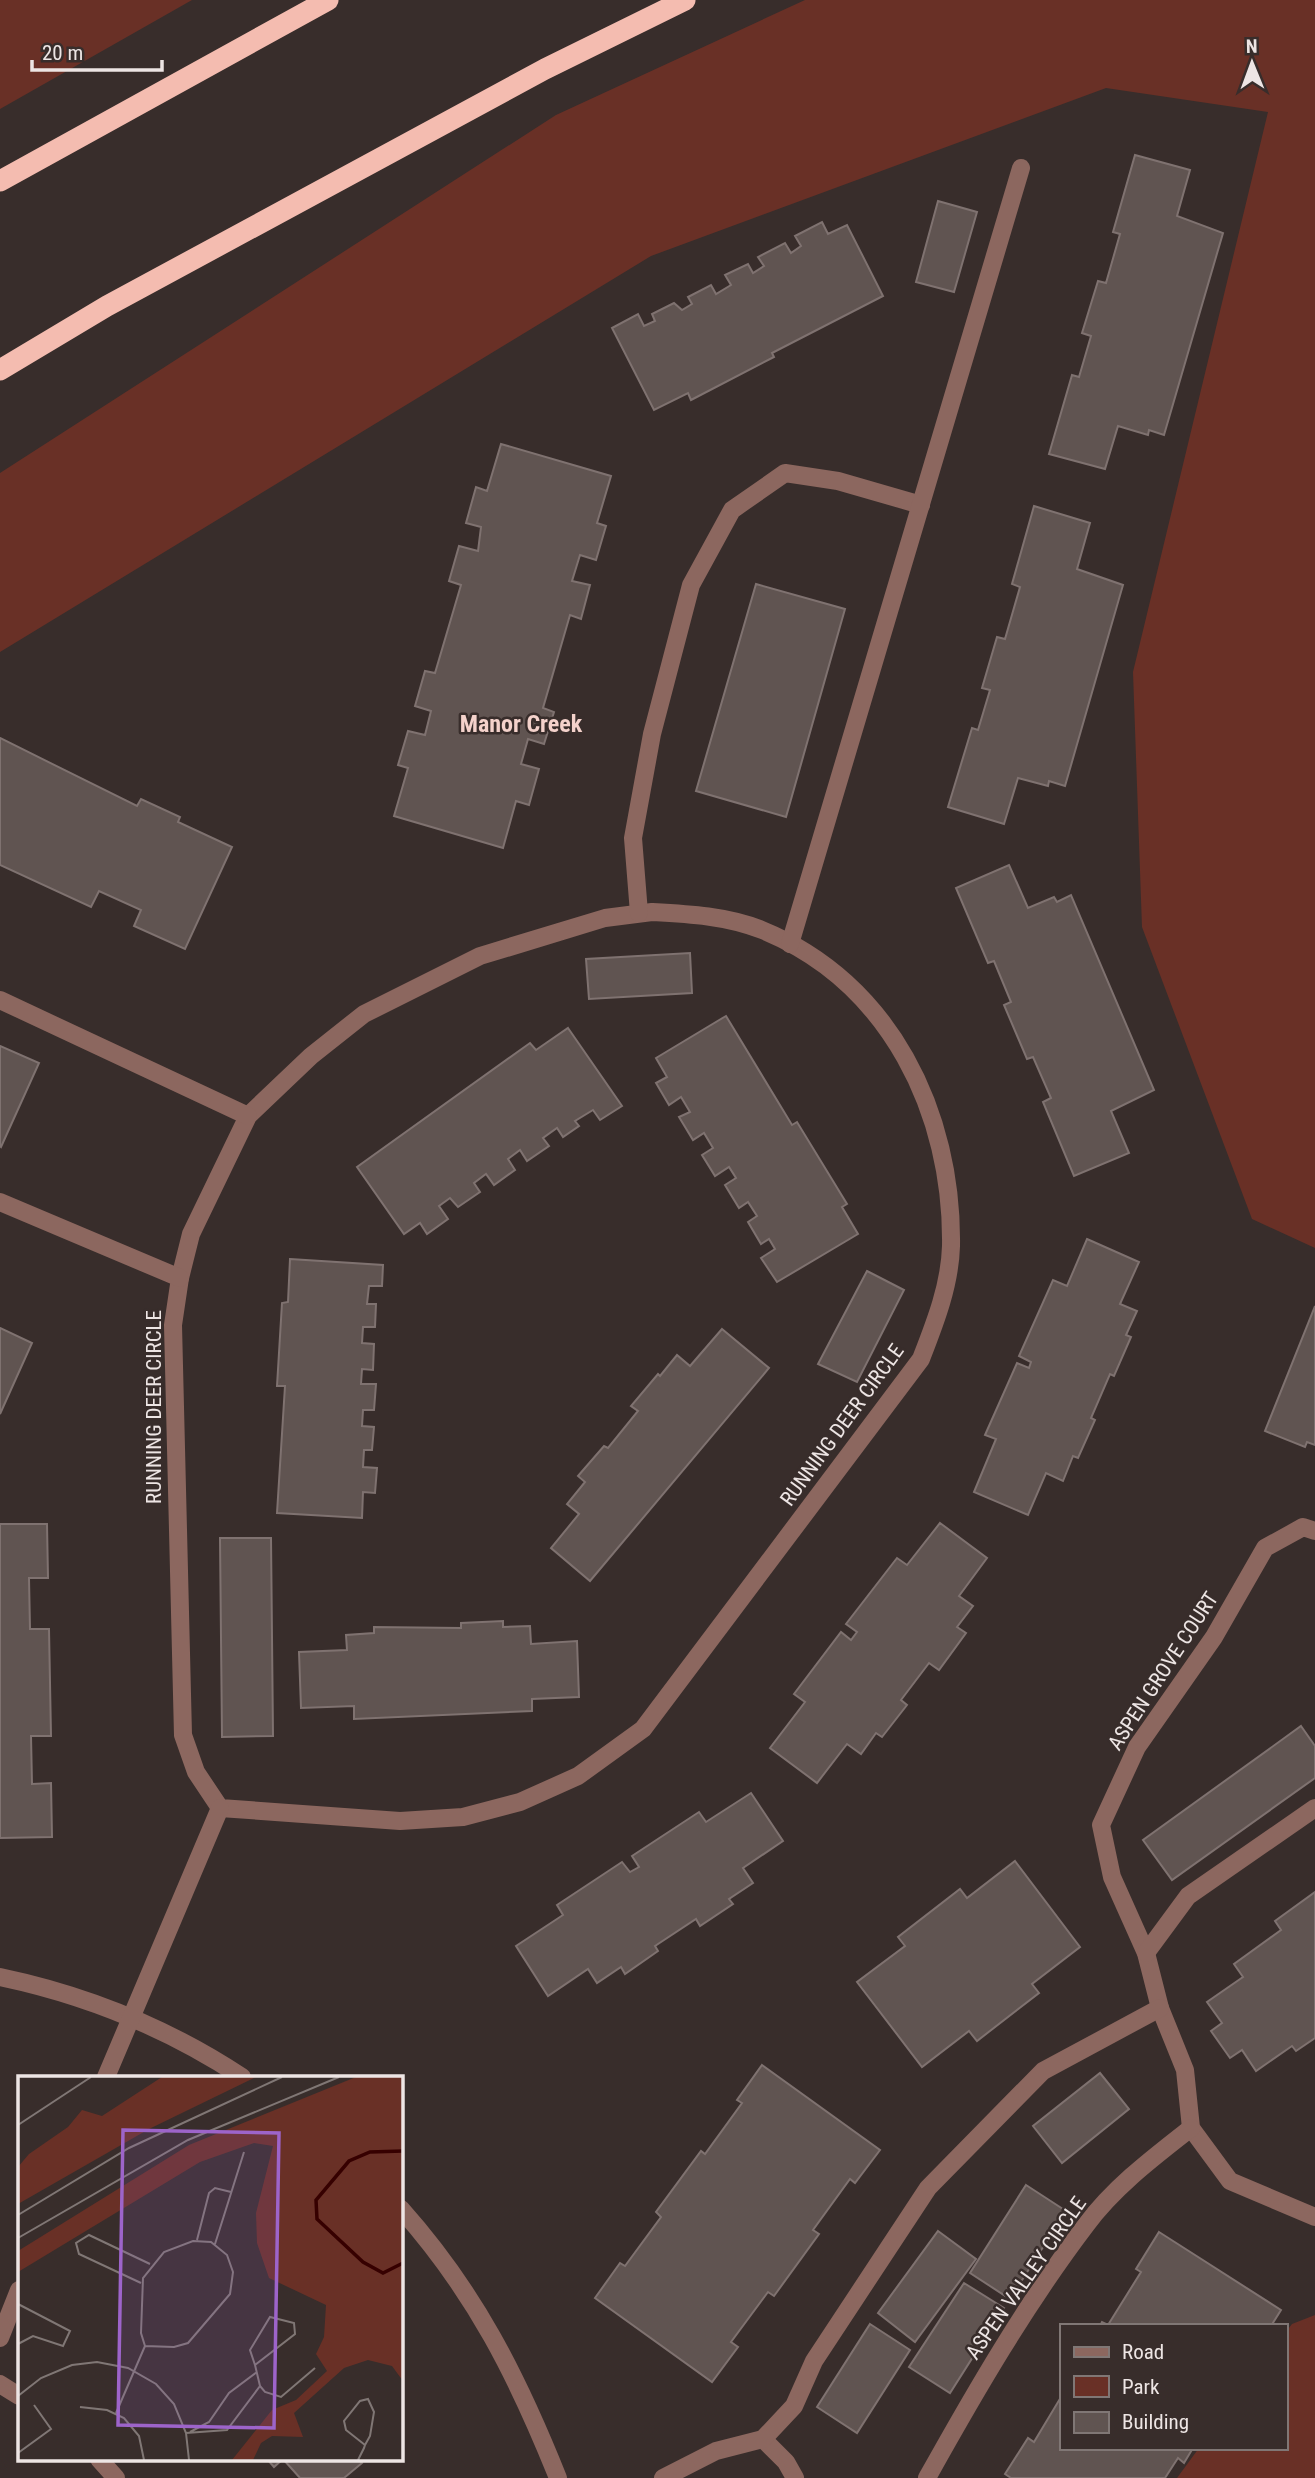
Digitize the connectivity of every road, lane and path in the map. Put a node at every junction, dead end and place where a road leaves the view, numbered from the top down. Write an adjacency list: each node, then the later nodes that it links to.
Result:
1 (328, 0): 4 (highway)
2 (685, 0): 5 (highway)
3 (1021, 168): 6 (street)
4 (0, 181)
5 (0, 370)
6 (921, 505): 7 (street); 8 (street)
7 (639, 914): 8 (street, RUNNING DEER CIRCLE); 10 (street, RUNNING DEER CIRCLE)
8 (790, 944): 14 (street, RUNNING DEER CIRCLE)
9 (0, 1000): 10 (street)
10 (248, 1116): 12 (street, RUNNING DEER CIRCLE)
11 (0, 1202): 12 (street)
12 (180, 1278): 14 (street, RUNNING DEER CIRCLE)
13 (1315, 1531): 16 (street, ASPEN GROVE COURT)
14 (220, 1808): 19 (street)
15 (1315, 1808): 16 (street)
16 (1146, 1952): 18 (street, ASPEN GROVE COURT)
17 (0, 1977): 19 (street)
18 (1160, 2008): 22 (street, ASPEN GROVE COURT); 29 (street)
19 (130, 2018): 20 (street); 21 (street)
20 (106, 2076)
21 (240, 2076)
22 (1191, 2128): 24 (street); 35 (street, ASPEN VALLEY CIRCLE)
23 (402, 2210): 32 (street)
24 (1315, 2217)
25 (18, 2292): 26 (street)
26 (0, 2337)
27 (0, 2385): 28 (street)
28 (18, 2395)
29 (763, 2439): 33 (street); 34 (street)
30 (100, 2460): 31 (street)
31 (116, 2478)
32 (558, 2478)
33 (663, 2478)
34 (795, 2478)
35 (927, 2478)

